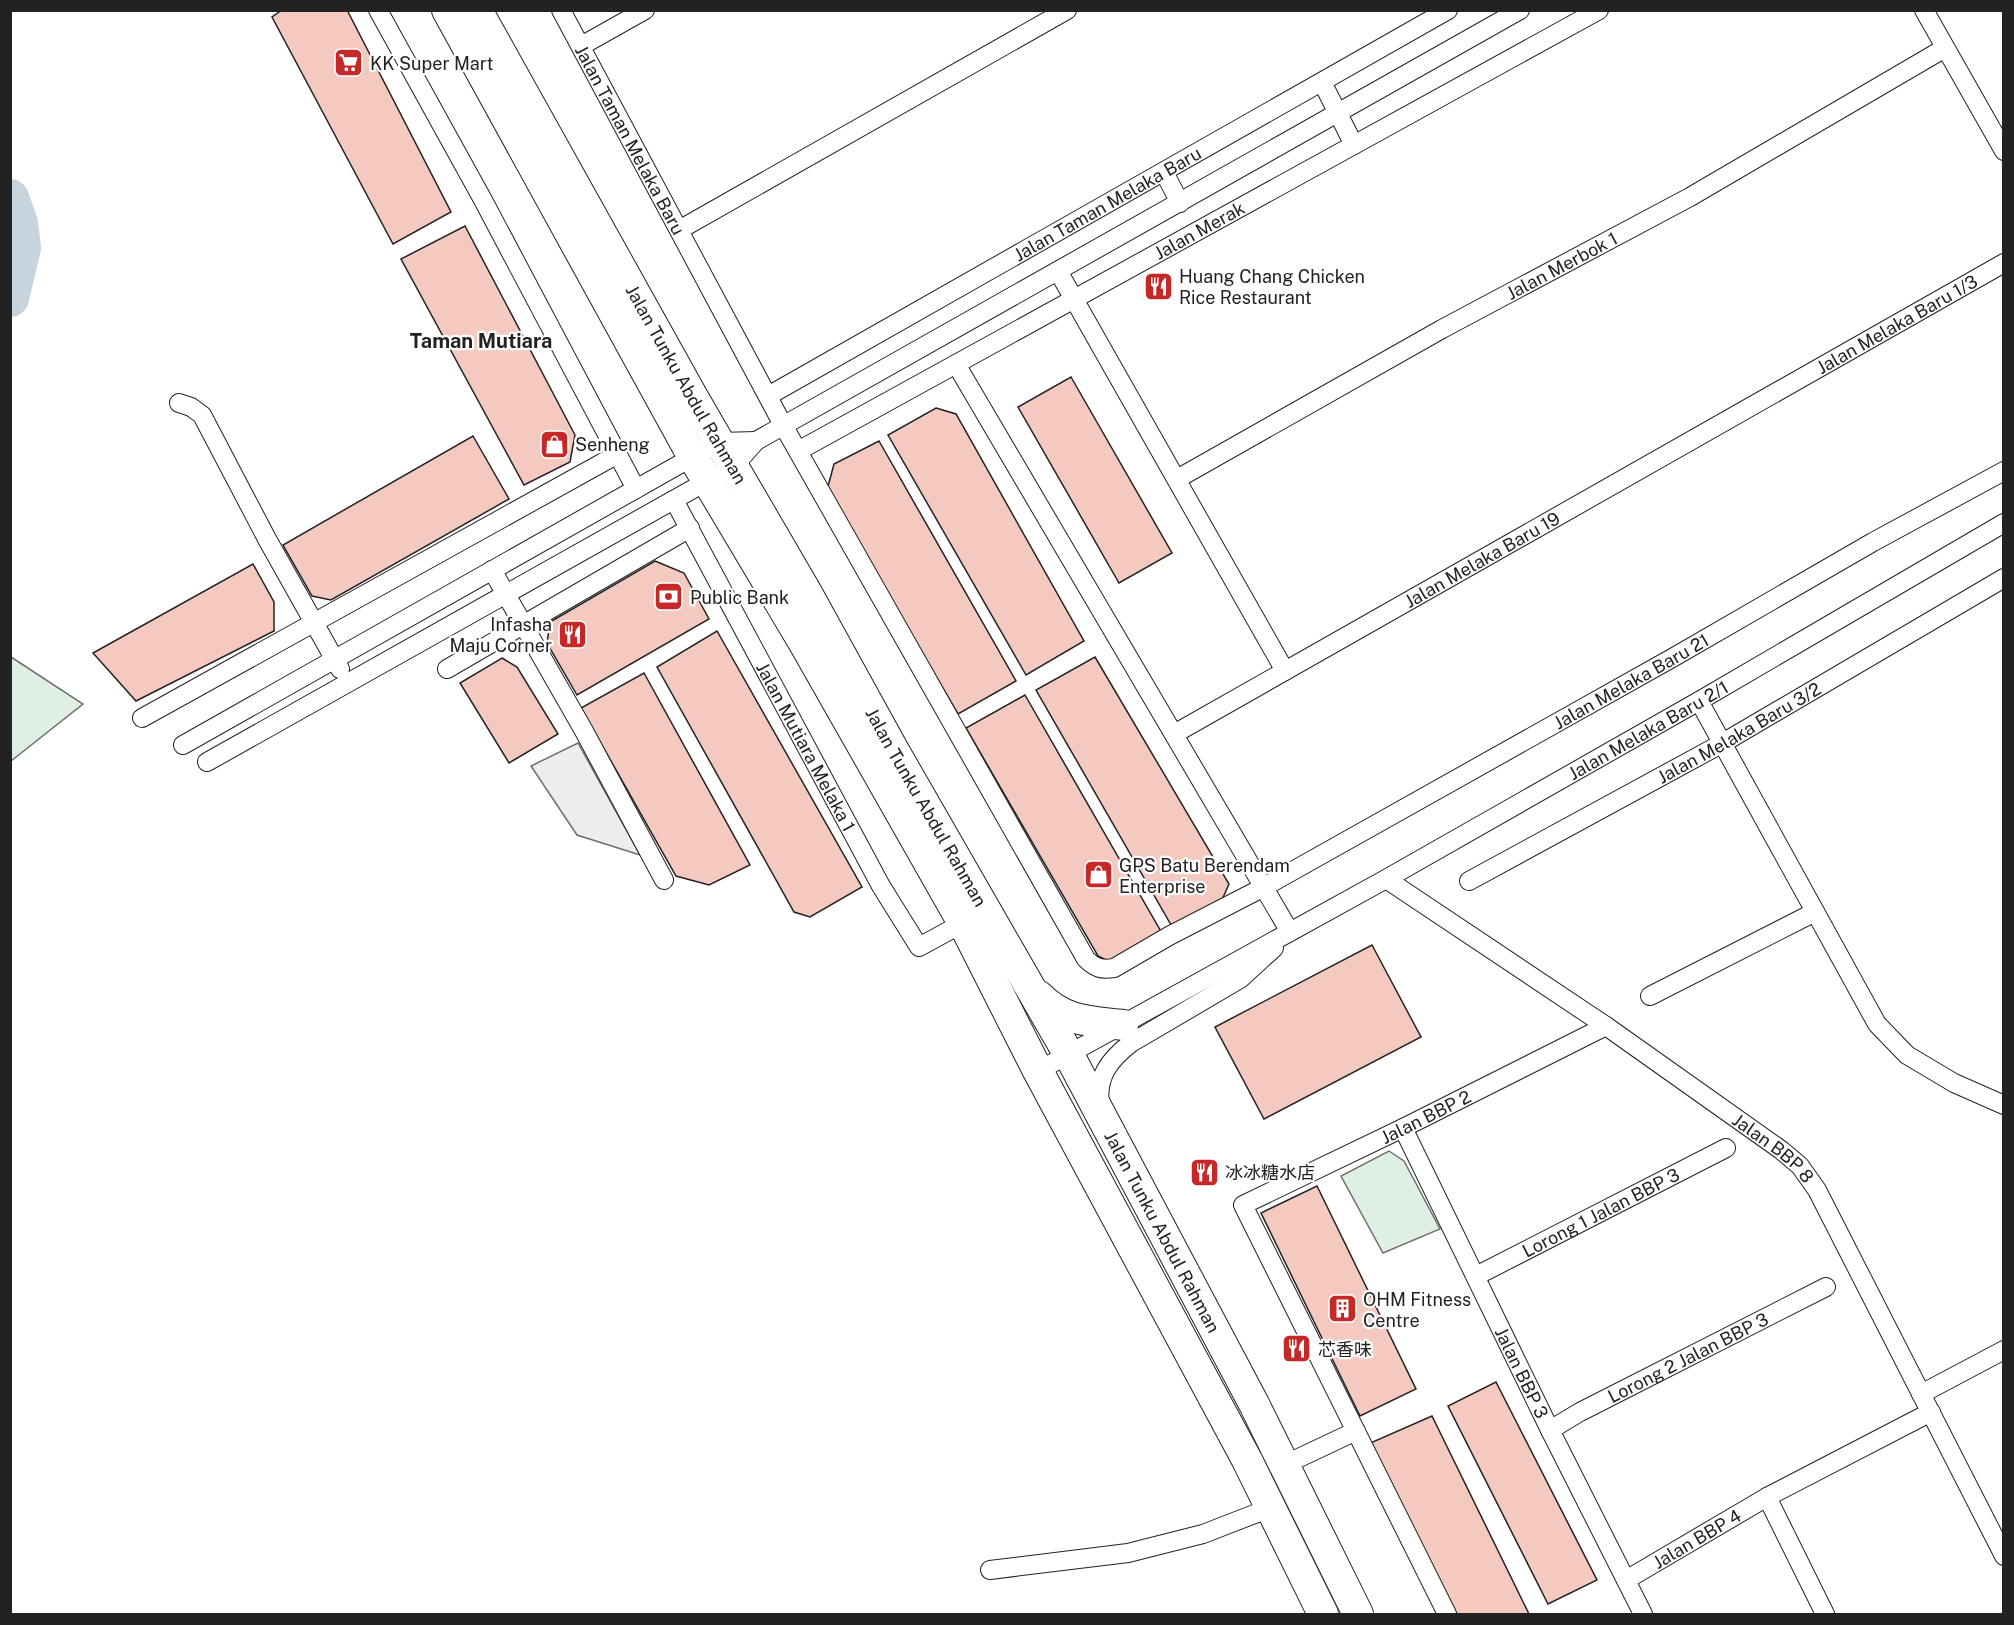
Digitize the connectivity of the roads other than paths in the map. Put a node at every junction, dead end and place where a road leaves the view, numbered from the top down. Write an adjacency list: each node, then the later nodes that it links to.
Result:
1 (378, 10): 30 (street)
2 (447, 10): 32 (main road, Jalan Tunku Abdul Rahman)
3 (477, 10): 31 (main road, Jalan Tunku Abdul Rahman)
4 (561, 10): 11 (street, Jalan Taman Melaka Baru)
5 (645, 10): 11 (street)
6 (1067, 10): 19 (street)
7 (1448, 10): 13 (street, Jalan Taman Melaka Baru)
8 (1520, 10): 14 (street, Jalan Merak)
9 (1599, 10): 15 (street, Jalan Merak)
10 (1924, 10): 12 (street)
11 (580, 46): 19 (street, Jalan Taman Melaka Baru)
12 (1945, 48): 16 (street); 34 (street, Jalan Merbok 1)
13 (1322, 82): 14 (street); 17 (street, Jalan Taman Melaka Baru)
14 (1339, 114): 15 (street); 18 (street, Jalan Merak)
15 (1354, 145): 22 (street, Jalan Merak)
16 (2004, 151)
17 (1164, 172): 18 (street); 25 (street, Jalan Taman Melaka Baru)
18 (1180, 203): 21 (street, Jalan Merak)
19 (679, 230): 25 (street, Jalan Taman Melaka Baru)
20 (2004, 263): 24 (street, Jalan Melaka Baru 1/3)
21 (1059, 271): 22 (street); 27 (street, Jalan Merak)
22 (1074, 299): 23 (street, Jalan Merak); 34 (street)
23 (956, 364): 29 (street, Jalan Merak); 50 (street)
24 (1789, 385): 46 (street, Jalan Melaka Baru 19)
25 (768, 396): 27 (street, Jalan Taman Melaka Baru)
26 (179, 402): 42 (street)
27 (783, 426): 28 (street, Jalan Merak); 29 (street, Jalan Taman Melaka Baru)
28 (756, 441): 31 (street); 31 (street)
29 (798, 451): 57 (street, Jalan Melaka Baru 21)
30 (618, 454): 35 (street); 42 (street)
31 (727, 454): 32 (street); 32 (street); 61 (main road, Jalan Tunku Abdul Rahman)
32 (701, 469): 35 (street); 36 (street); 59 (main road, Jalan Tunku Abdul Rahman)
33 (2000, 473): 57 (street, Jalan Melaka Baru 21)
34 (1177, 479): 46 (street)
35 (636, 489): 39 (street)
36 (674, 500): 38 (street, Jalan Mutiara Melaka 1); 41 (street)
37 (2004, 523): 48 (street, Jalan Melaka Baru 2/1)
38 (690, 528): 43 (street); 59 (street, Jalan Mutiara Melaka 1)
39 (492, 570): 41 (street); 44 (street)
40 (2004, 578): 51 (street, Jalan Melaka Baru 3/2)
41 (506, 594): 43 (street); 47 (street)
42 (315, 624): 44 (street); 49 (street)
43 (523, 625): 45 (street); 55 (street)
44 (334, 659): 47 (street); 52 (street)
45 (447, 669)
46 (1286, 671): 50 (street, Jalan Melaka Baru 19)
47 (348, 683): 53 (street)
48 (1699, 701): 51 (street); 54 (street, Jalan Melaka Baru 2/1)
49 (142, 718)
50 (1174, 734): 57 (street)
51 (1721, 744): 56 (street, Jalan Melaka Baru 3/2); 58 (street)
52 (183, 745)
53 (207, 762)
54 (1386, 879): 60 (street, Jalan Melaka Baru 2/1); 64 (street, Jalan BBP 8)
55 (664, 880)
56 (1469, 881)
57 (1264, 887): 60 (street)
58 (1815, 912): 62 (street); 67 (street)
59 (963, 923): 66 (main road, Jalan Tunku Abdul Rahman)
60 (1290, 932): 63 (street); 68 (street)
61 (1026, 983): 63 (main road); 65 (main road, Jalan Tunku Abdul Rahman)
62 (1650, 996)
63 (1123, 1025): 65 (street)
64 (1606, 1026): 69 (street, Jalan BBP 2); 74 (street, Jalan BBP 8)
65 (1069, 1055): 66 (street); 68 (main road, Jalan Tunku Abdul Rahman)
66 (1038, 1071): 80 (main road, Jalan Tunku Abdul Rahman)
67 (2004, 1105)
68 (1101, 1119): 78 (main road, Jalan Tunku Abdul Rahman)
69 (1403, 1128): 71 (street, Jalan BBP 3); 77 (street, Jalan BBP 2)
70 (1726, 1149): 71 (street, Lorong 1 Jalan BBP 3)
71 (1476, 1276): 76 (street, Jalan BBP 3)
72 (1826, 1287): 76 (street, Lorong 2 Jalan BBP 3)
73 (2004, 1350): 74 (street)
74 (1921, 1394): 75 (street, Jalan BBP 8)
75 (1930, 1412): 79 (street, Jalan BBP 4); 81 (street, Jalan BBP 8)
76 (1550, 1430): 83 (street, Jalan BBP 3)
77 (1356, 1431): 78 (street); 86 (street)
78 (1284, 1465): 85 (main road, Jalan Tunku Abdul Rahman)
79 (1767, 1497): 83 (street, Jalan BBP 4); 88 (street)
80 (1270, 1508): 82 (street); 84 (main road, Jalan Tunku Abdul Rahman)
81 (2004, 1556)
82 (990, 1570)
83 (1626, 1580): 87 (street, Jalan BBP 3)
84 (1320, 1613)
85 (1358, 1614)
86 (1447, 1614)
87 (1643, 1614)
88 (1825, 1614)

